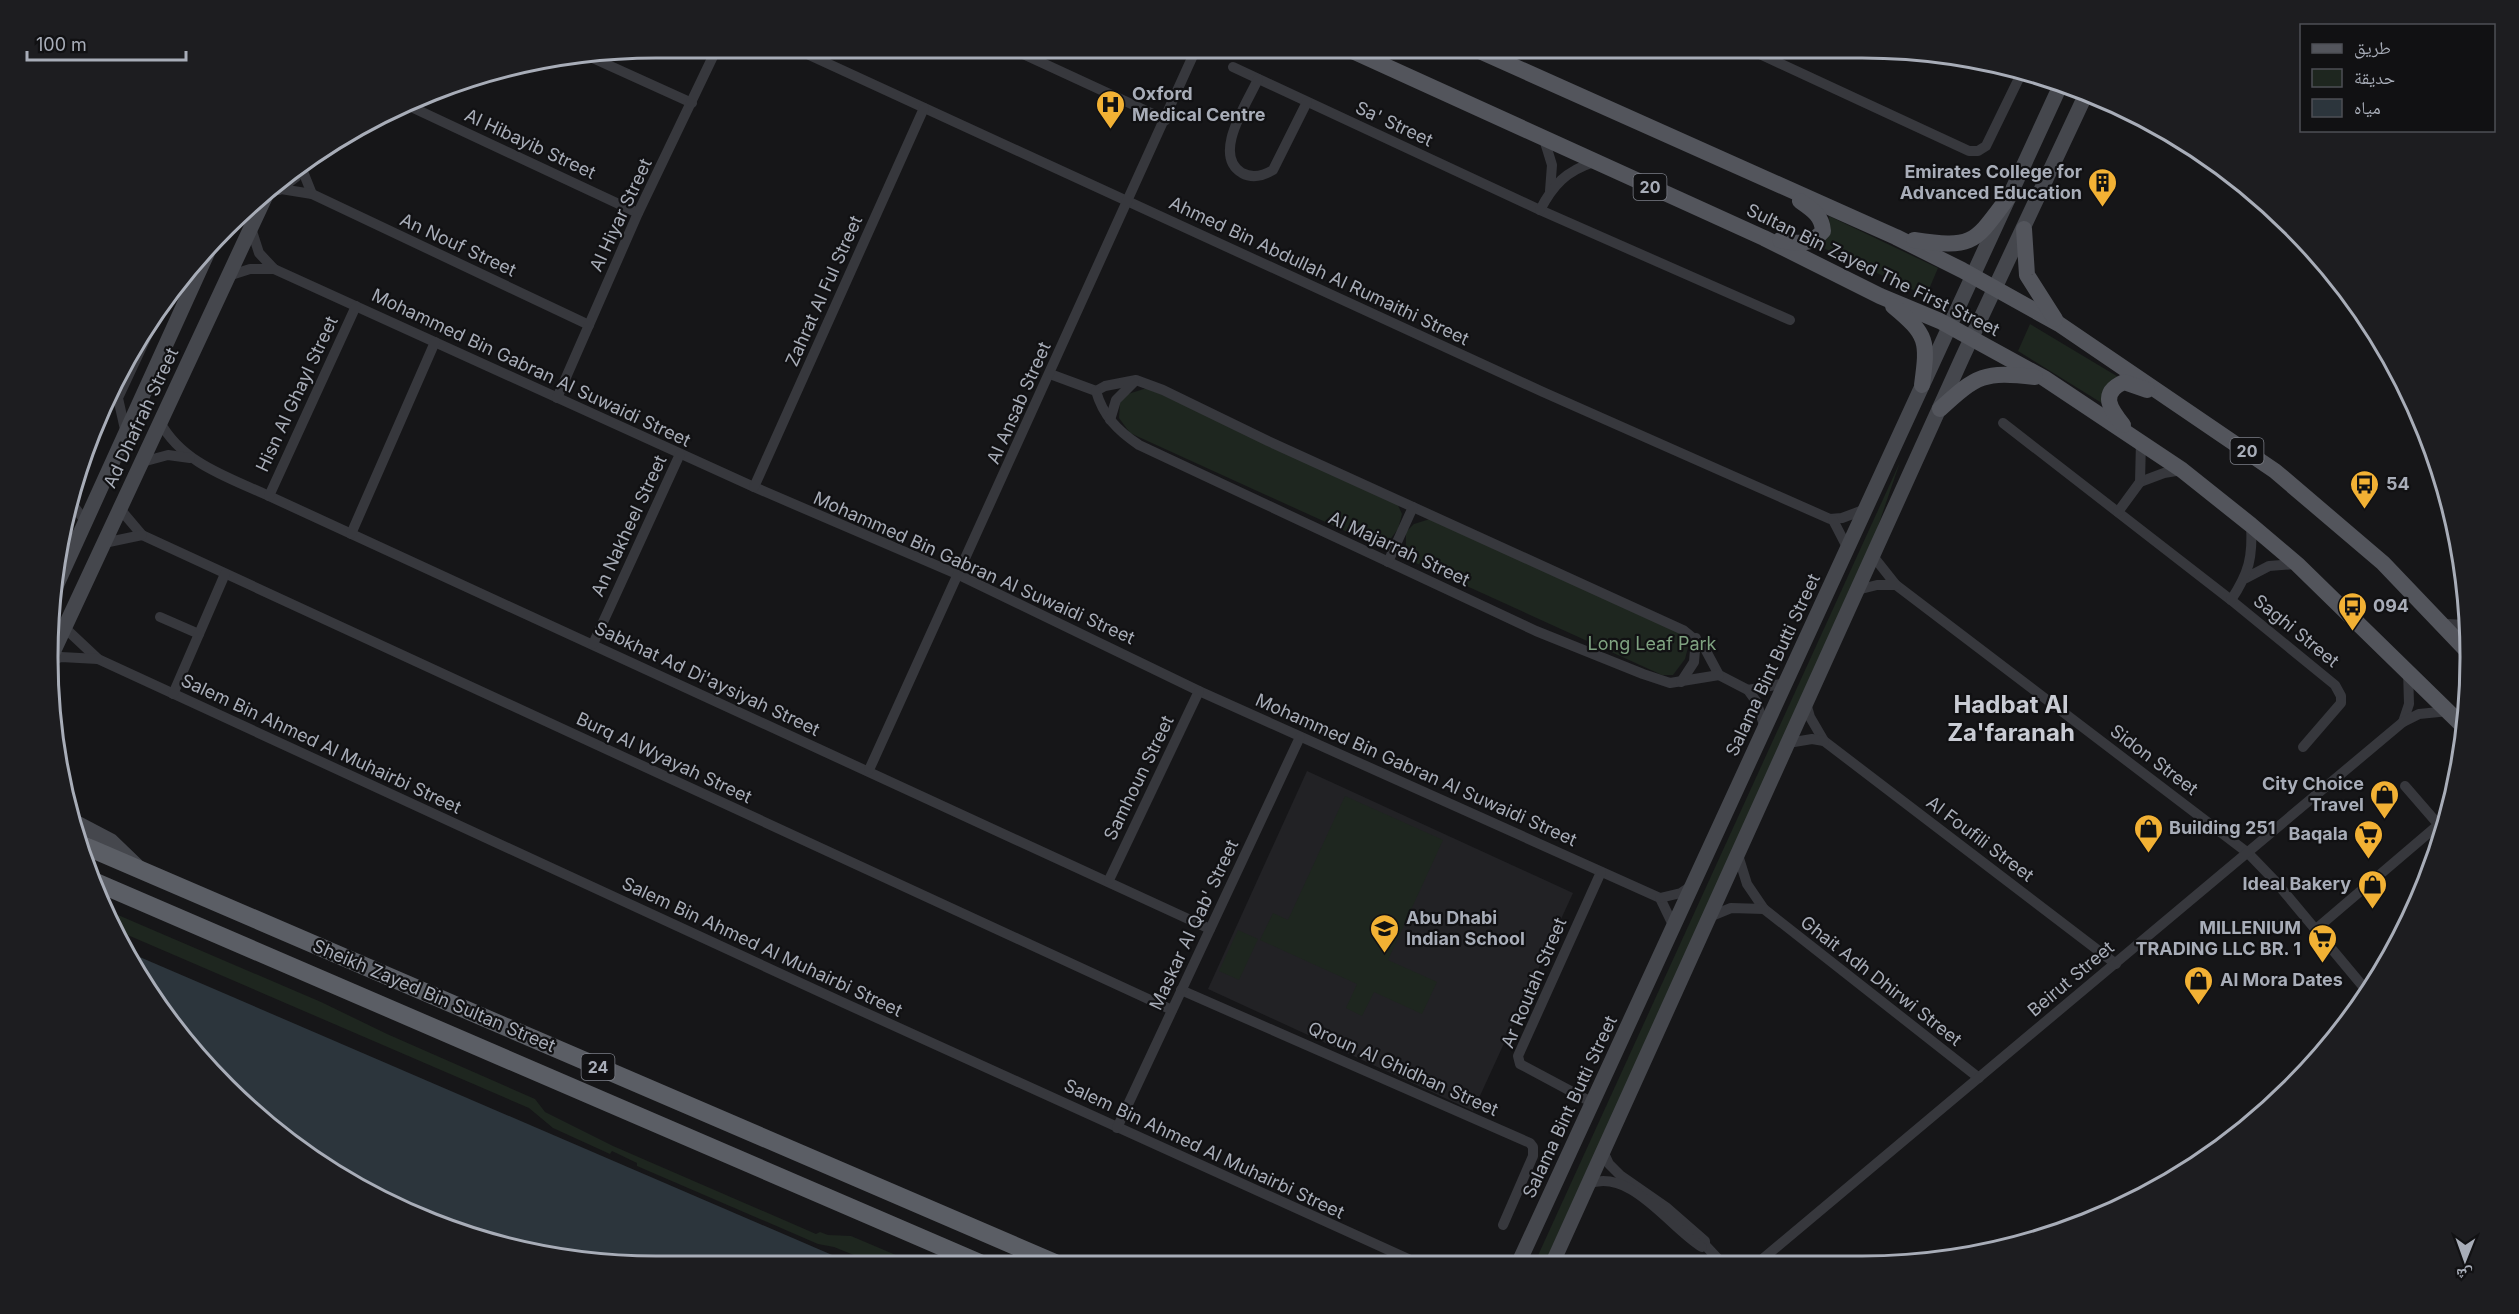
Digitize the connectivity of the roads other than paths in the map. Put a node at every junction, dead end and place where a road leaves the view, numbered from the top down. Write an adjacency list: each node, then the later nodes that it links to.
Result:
1 (712, 59): 15 (street, Al Hiyar Street)
2 (818, 59): 16 (street, Ahmed Bin Abdullah Al Rumaithi Street)
3 (1034, 59): 18 (street)
4 (1192, 59): 18 (street, Al Ansab Street)
5 (1370, 59): 19 (main road, Sultan Bin Zayed The First Street / 20)
6 (1503, 59): 22 (main road, Sultan Bin Zayed The First Street / 20)
7 (1771, 59): 11 (street)
8 (601, 62): 15 (street)
9 (1233, 67): 10 (street, Sa' Street)
10 (1258, 79): 14 (street, Sa' Street); 14 (street)
11 (2018, 79)
12 (2054, 90): 26 (main road, Salama Bint Butti Street)
13 (2083, 101): 32 (main road)
14 (1307, 102): 29 (street, Sa' Street)
15 (692, 103): 30 (street, Al Hiyar Street)
16 (924, 108): 27 (street, Ahmed Bin Abdullah Al Rumaithi Street); 67 (street, Zahrat Al Ful Street)
17 (416, 109): 30 (street, Al Hibayib Street)
18 (1166, 120): 27 (street, Al Ansab Street)
19 (1545, 139): 20 (main road, Sultan Bin Zayed The First Street / 20); 23 (street)
20 (1594, 162): 23 (street); 34 (main road, Sultan Bin Zayed The First Street / 20)
21 (306, 172): 25 (street)
22 (1764, 176): 33 (main road, Sultan Bin Zayed The First Street / 20); 34 (main road)
23 (1550, 191): 29 (street)
24 (280, 192): 25 (street, An Nouf Street)
25 (312, 194): 44 (street, An Nouf Street)
26 (2010, 195): 33 (main road); 38 (main road, Salama Bint Butti Street)
27 (1128, 202): 48 (street, Al Ansab Street); 76 (street, Ahmed Bin Abdullah Al Rumaithi Street)
28 (264, 205): 31 (main road, Ad Dhafrah Street)
29 (1540, 210): 42 (street, Sa' Street)
30 (638, 213): 44 (street, Al Hiyar Street)
31 (251, 228): 35 (street, Mohammed Bin Gabran Al Suwaidi Street); 37 (main road, Ad Dhafrah Street)
32 (2024, 229): 39 (main road); 43 (main road)
33 (1896, 237): 38 (main road, Sultan Bin Zayed The First Street / 20)
34 (1764, 238): 40 (main road, Sultan Bin Zayed The First Street / 20)
35 (274, 269): 37 (street, Mohammed Bin Gabran Al Suwaidi Street); 41 (street, Mohammed Bin Gabran Al Suwaidi Street)
36 (199, 272): 60 (main road, Ad Dhafrah Street)
37 (228, 276): 58 (main road, Ad Dhafrah Street)
38 (1972, 276): 39 (main road, Sultan Bin Zayed The First Street / 20); 45 (main road, Salama Bint Butti Street)
39 (1997, 289): 43 (main road, Sultan Bin Zayed The First Street / 20); 46 (main road)
40 (1880, 296): 45 (main road, Sultan Bin Zayed The First Street / 20); 51 (main road)
41 (356, 306): 47 (street, Mohammed Bin Gabran Al Suwaidi Street); 68 (street, Hisn Al Ghayl Street)
42 (1790, 320)
43 (2060, 324): 54 (main road, Sultan Bin Zayed The First Street / 20)
44 (589, 325): 53 (street, Al Hiyar Street)
45 (1951, 326): 46 (main road, Sultan Bin Zayed The First Street / 20); 51 (main road, Salama Bint Butti Street)
46 (1971, 338): 49 (main road, Sultan Bin Zayed The First Street / 20); 56 (main road)
47 (435, 342): 53 (street, Mohammed Bin Gabran Al Suwaidi Street); 79 (street)
48 (1050, 374): 52 (street); 88 (street, Al Ansab Street)
49 (2044, 378): 56 (main road); 61 (main road, Sultan Bin Zayed The First Street / 20)
50 (1137, 380): 52 (street); 57 (street); 71 (street)
51 (1922, 385): 73 (main road, Salama Bint Butti Street)
52 (1096, 391): 57 (street, Al Majarrah Street)
53 (557, 398): 62 (street, Mohammed Bin Gabran Al Suwaidi Street)
54 (2178, 403): 61 (main road); 94 (main road, Sultan Bin Zayed The First Street / 20)
55 (115, 404): 60 (street, Ad Dhafrah Street)
56 (1940, 409): 83 (main road)
57 (1110, 420): 84 (street, Al Majarrah Street)
58 (160, 422): 63 (street, Sabkhat Ad Di'aysiyah Street); 64 (main road, Ad Dhafrah Street)
59 (2003, 423): 75 (street, Saghi Street)
60 (126, 434): 70 (main road, Ad Dhafrah Street)
61 (2135, 437): 65 (main road, Sultan Bin Zayed The First Street / 20); 66 (street)
62 (680, 454): 67 (street, Mohammed Bin Gabran Al Suwaidi Street); 101 (street, An Nakheel Street)
63 (190, 458): 64 (street, Sabkhat Ad Di'aysiyah Street); 68 (street, Sabkhat Ad Di'aysiyah Street)
64 (142, 462): 72 (main road, Ad Dhafrah Street)
65 (2182, 470): 66 (street); 78 (main road, Sultan Bin Zayed The First Street / 20)
66 (2140, 482): 75 (street)
67 (753, 488): 88 (street, Mohammed Bin Gabran Al Suwaidi Street)
68 (269, 496): 79 (street, Sabkhat Ad Di'aysiyah Street)
69 (79, 501): 70 (street)
70 (94, 502): 77 (main road, Ad Dhafrah Street)
71 (1413, 507): 84 (street); 98 (street)
72 (120, 508): 80 (street, Burq Al Wyayah Street); 81 (main road, Ad Dhafrah Street)
73 (1866, 509): 76 (street); 82 (main road, Salama Bint Butti Street)
74 (77, 510): 77 (street)
75 (2118, 512): 92 (street, Saghi Street)
76 (1833, 520): 82 (street)
77 (86, 522): 86 (main road, Ad Dhafrah Street)
78 (2251, 525): 85 (main road, Sultan Bin Zayed The First Street / 20); 89 (street, Saghi Street)
79 (351, 534): 101 (street, Sabkhat Ad Di'aysiyah Street)
80 (142, 535): 81 (street); 87 (street, Burq Al Wyayah Street)
81 (104, 543): 96 (main road, Ad Dhafrah Street)
82 (1848, 549): 107 (main road, Salama Bint Butti Street)
83 (1873, 556): 90 (street, Sidon Street); 91 (main road)
84 (1388, 562): 106 (street, Al Majarrah Street)
85 (2297, 564): 89 (street, Saghi Street); 104 (main road, Sultan Bin Zayed The First Street / 20)
86 (66, 565)
87 (225, 574): 97 (street); 142 (street, Burq Al Wyayah Street)
88 (958, 575): 109 (street, Mohammed Bin Gabran Al Suwaidi Street); 120 (street, Al Ansab Street)
89 (2246, 578): 92 (street, Saghi Street)
90 (1896, 585): 91 (street); 126 (street, Sidon Street)
91 (1857, 590): 111 (main road)
92 (2231, 600): 119 (street, Saghi Street)
93 (160, 617): 97 (street)
94 (2446, 626): 95 (street); 100 (main road, Sultan Bin Zayed The First Street / 20)
95 (2459, 627)
96 (65, 628): 99 (main road, Ad Dhafrah Street); 103 (street, Salem Bin Ahmed Al Muhairbi Street)
97 (199, 634): 110 (street)
98 (1696, 638): 105 (street); 106 (street)
99 (59, 641)
100 (2460, 642)
101 (593, 644): 120 (street, Sabkhat Ad Di'aysiyah Street)
102 (58, 658): 103 (street, Salem Bin Ahmed Al Muhairbi Street)
103 (98, 659): 110 (street, Salem Bin Ahmed Al Muhairbi Street)
104 (2408, 670): 112 (main road, Sultan Bin Zayed The First Street / 20); 114 (street)
105 (1719, 675): 106 (street, Al Majarrah Street); 108 (street)
106 (1681, 682)
107 (1786, 683): 108 (street); 115 (main road, Salama Bint Butti Street)
108 (1748, 690): 115 (street)
109 (1199, 691): 116 (street, Mohammed Bin Gabran Al Suwaidi Street); 130 (street, Samhoun Street)
110 (173, 694): 145 (street, Salem Bin Ahmed Al Muhairbi Street)
111 (1806, 703): 117 (street, Al Foufili Street); 118 (main road)
112 (2449, 711): 113 (main road, Sultan Bin Zayed The First Street / 20); 114 (street, Beirut Street)
113 (2457, 719)
114 (2403, 722): 126 (street, Beirut Street)
115 (1765, 728): 131 (main road, Salama Bint Butti Street)
116 (1300, 737): 129 (street, Mohammed Bin Gabran Al Suwaidi Street); 137 (street, Maskar Al Qab' Street)
117 (1824, 741): 118 (street); 139 (street, Al Foufili Street)
118 (1788, 743): 127 (main road)
119 (2303, 747)
120 (869, 770): 130 (street, Sabkhat Ad Di'aysiyah Street)
121 (2405, 786): 122 (street)
122 (2437, 823)
123 (83, 826): 128 (main road)
124 (2433, 834): 138 (street)
125 (90, 848): 128 (highway, Sheikh Zayed Bin Sultan Street / 24)
126 (2248, 853): 138 (street, Sidon Street); 139 (street, Beirut Street)
127 (1737, 855): 134 (street, Ghait Adh Dhirwi Street); 135 (main road)
128 (141, 870): 151 (highway, Sheikh Zayed Bin Sultan Street / 24)
129 (1601, 872): 133 (street, Mohammed Bin Gabran Al Suwaidi Street); 144 (street, Ar Routah Street)
130 (1108, 880): 137 (street, Sabkhat Ad Di'aysiyah Street)
131 (1694, 885): 133 (street); 136 (main road, Salama Bint Butti Street)
132 (104, 886): 150 (highway, Sheikh Zayed Bin Sultan Street / 24)
133 (1660, 898): 136 (street)
134 (1764, 909): 135 (street); 143 (street, Ghait Adh Dhirwi Street)
135 (1709, 917): 146 (main road)
136 (1674, 927): 144 (main road, Salama Bint Butti Street)
137 (1210, 929): 141 (street, Maskar Al Qab' Street)
138 (2316, 929): 140 (street, Sidon Street)
139 (2115, 964): 143 (street, Beirut Street)
140 (2363, 986)
141 (1181, 990): 142 (street, Maskar Al Qab' Street); 148 (street, Qroun Al Ghidhan Street)
142 (1172, 1010): 145 (street, Maskar Al Qab' Street)
143 (1979, 1078): 156 (street, Beirut Street)
144 (1593, 1103): 153 (main road, Salama Bint Butti Street)
145 (1117, 1128): 152 (street, Salem Bin Ahmed Al Muhairbi Street)
146 (1603, 1151): 147 (main road); 149 (street)
147 (1588, 1184): 149 (street); 154 (main road)
148 (1503, 1225)
149 (1705, 1245): 155 (street)
150 (963, 1256)
151 (1039, 1256)
152 (1402, 1256)
153 (1522, 1256)
154 (1556, 1256)
155 (1715, 1256)
156 (1766, 1256)

